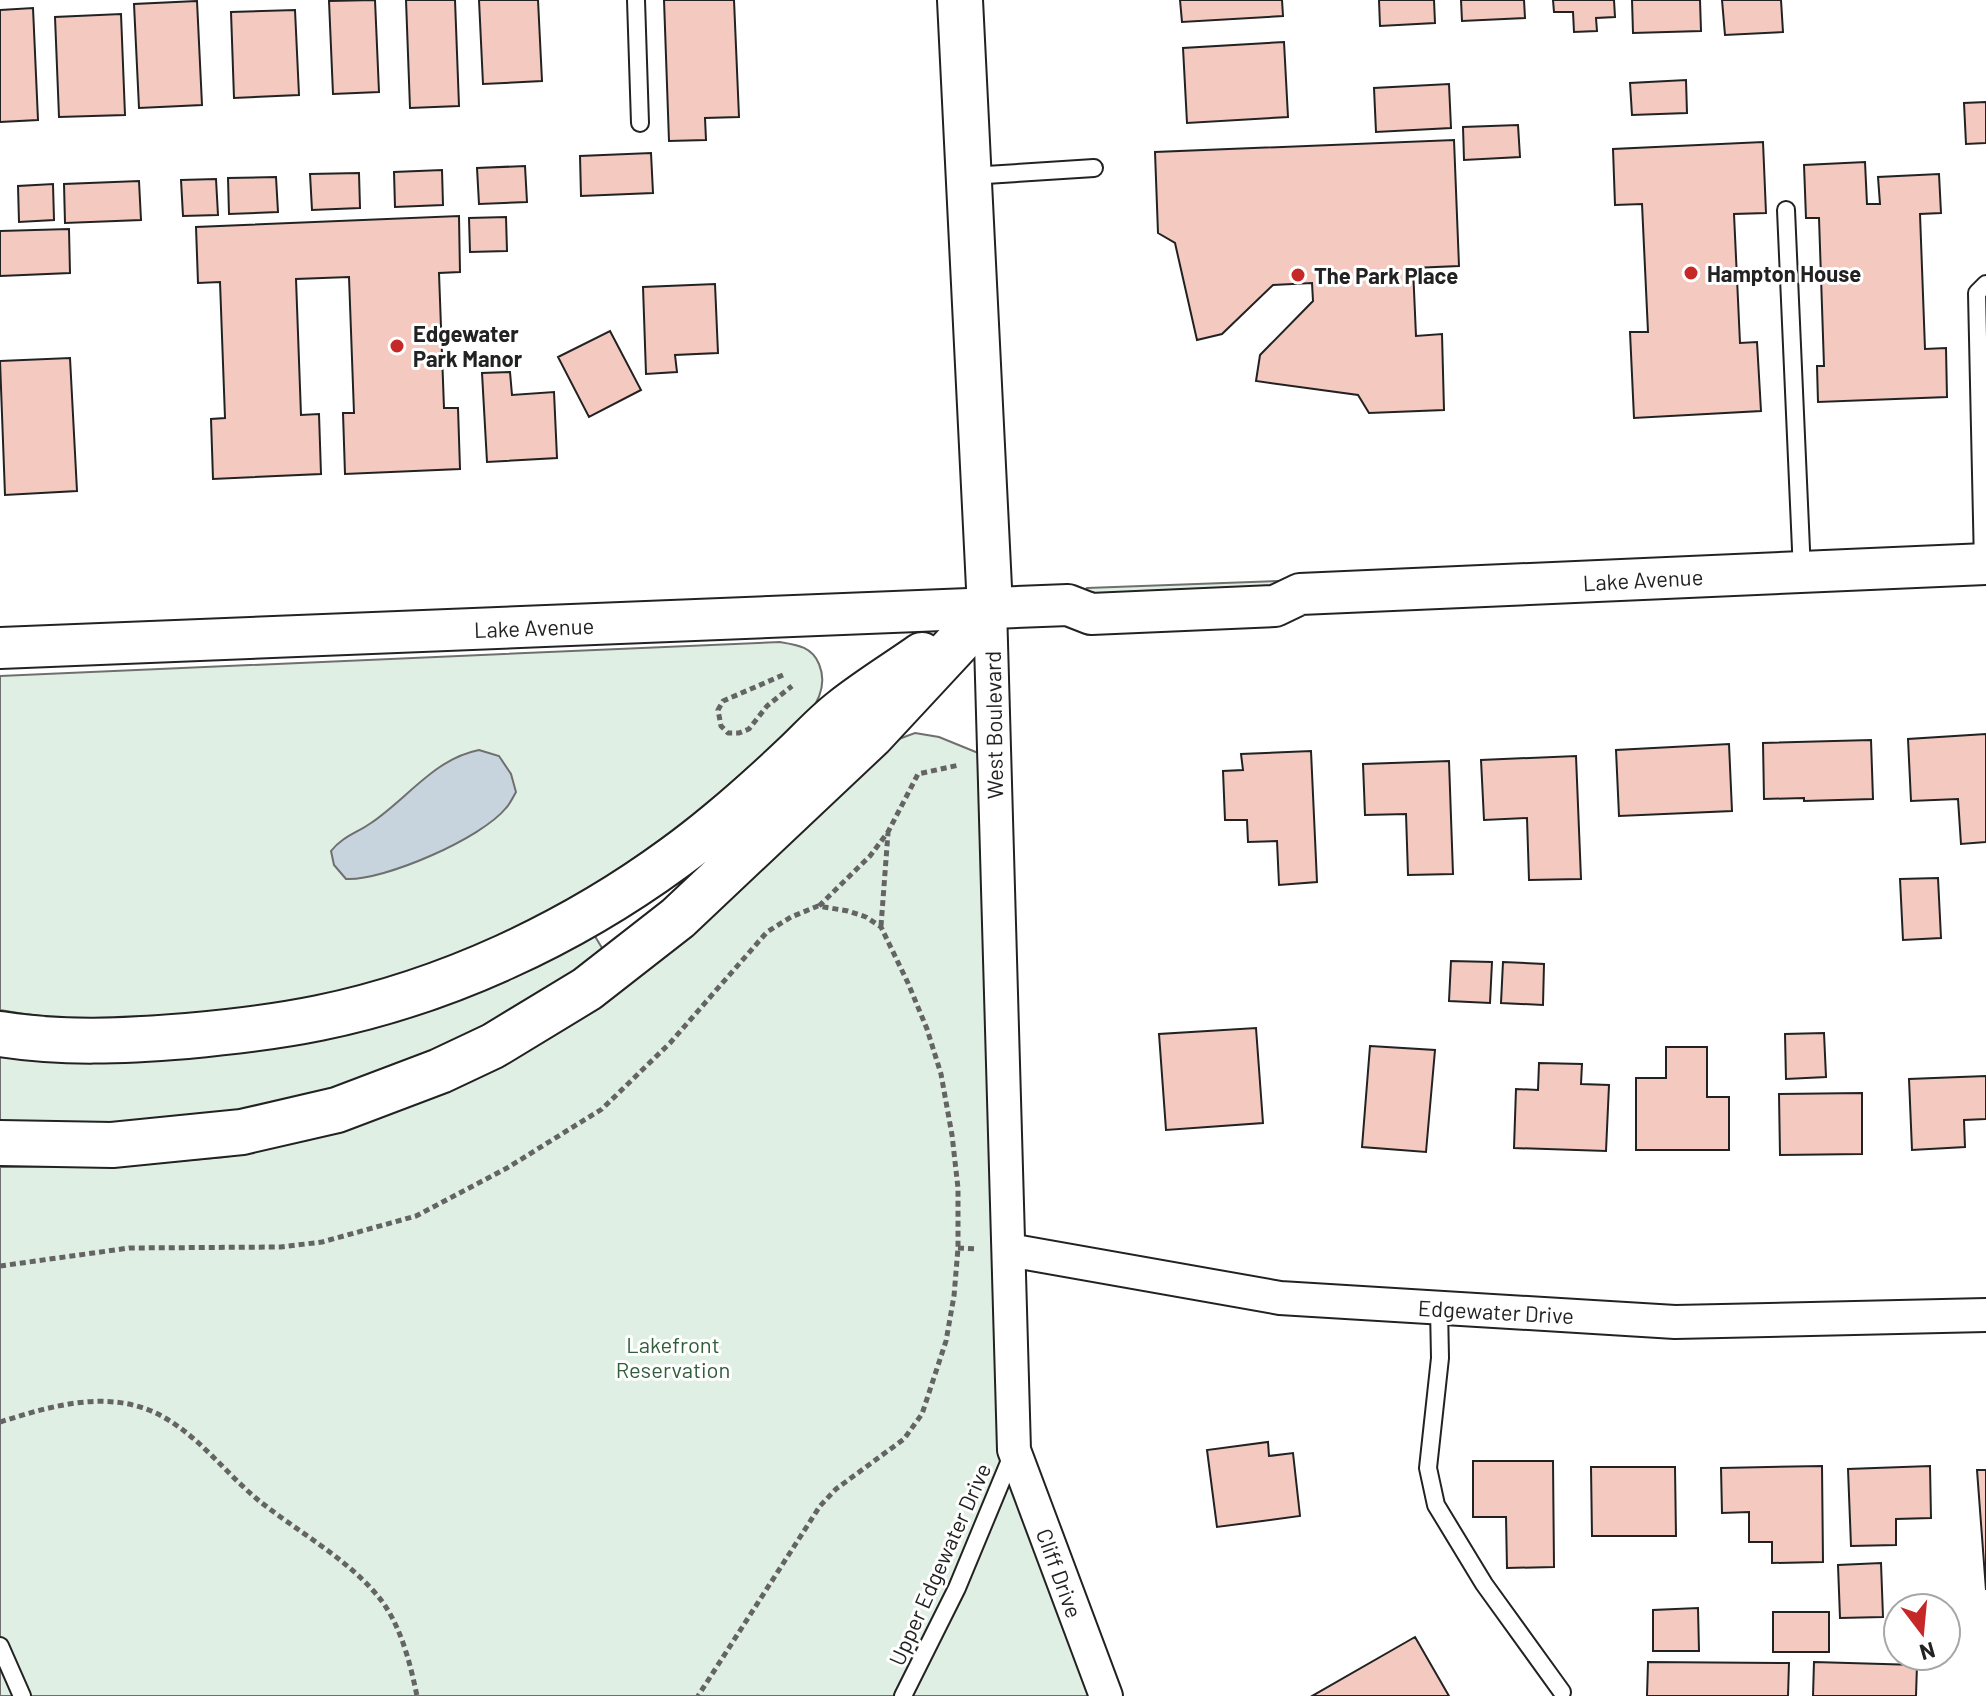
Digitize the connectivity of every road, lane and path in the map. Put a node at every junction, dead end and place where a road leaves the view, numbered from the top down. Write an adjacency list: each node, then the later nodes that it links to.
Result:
1 (636, 0): 3 (lane)
2 (960, 0): 5 (main road, West Boulevard)
3 (640, 123)
4 (1094, 168): 5 (lane)
5 (969, 176): 10 (main road, West Boulevard)
6 (1786, 210): 9 (lane)
7 (1986, 284): 8 (lane)
8 (1984, 564): 9 (street, Lake Avenue)
9 (1802, 572): 10 (street, Lake Avenue)
10 (990, 608): 11 (street, Lake Avenue); 18 (main road); 19 (main road); 20 (street, West Boulevard)
11 (0, 648)
12 (783, 675): 13 (path)
13 (792, 686)
14 (959, 765): 15 (path)
15 (888, 832): 16 (path); 17 (path)
16 (818, 906): 17 (path); 21 (path)
17 (881, 927): 30 (path)
18 (0, 1034)
19 (0, 1143)
20 (1009, 1250): 22 (street, Edgewater Drive); 25 (street, West Boulevard)
21 (0, 1266)
22 (1439, 1308): 23 (street, Edgewater Drive); 27 (lane)
23 (1986, 1315)
24 (0, 1422): 29 (path)
25 (1014, 1450): 31 (lane, Upper Edgewater Drive); 32 (street, Cliff Drive)
26 (0, 1646): 28 (lane)
27 (1562, 1692)
28 (22, 1696)
29 (417, 1696)
30 (698, 1696)
31 (903, 1696)
32 (1106, 1696)

